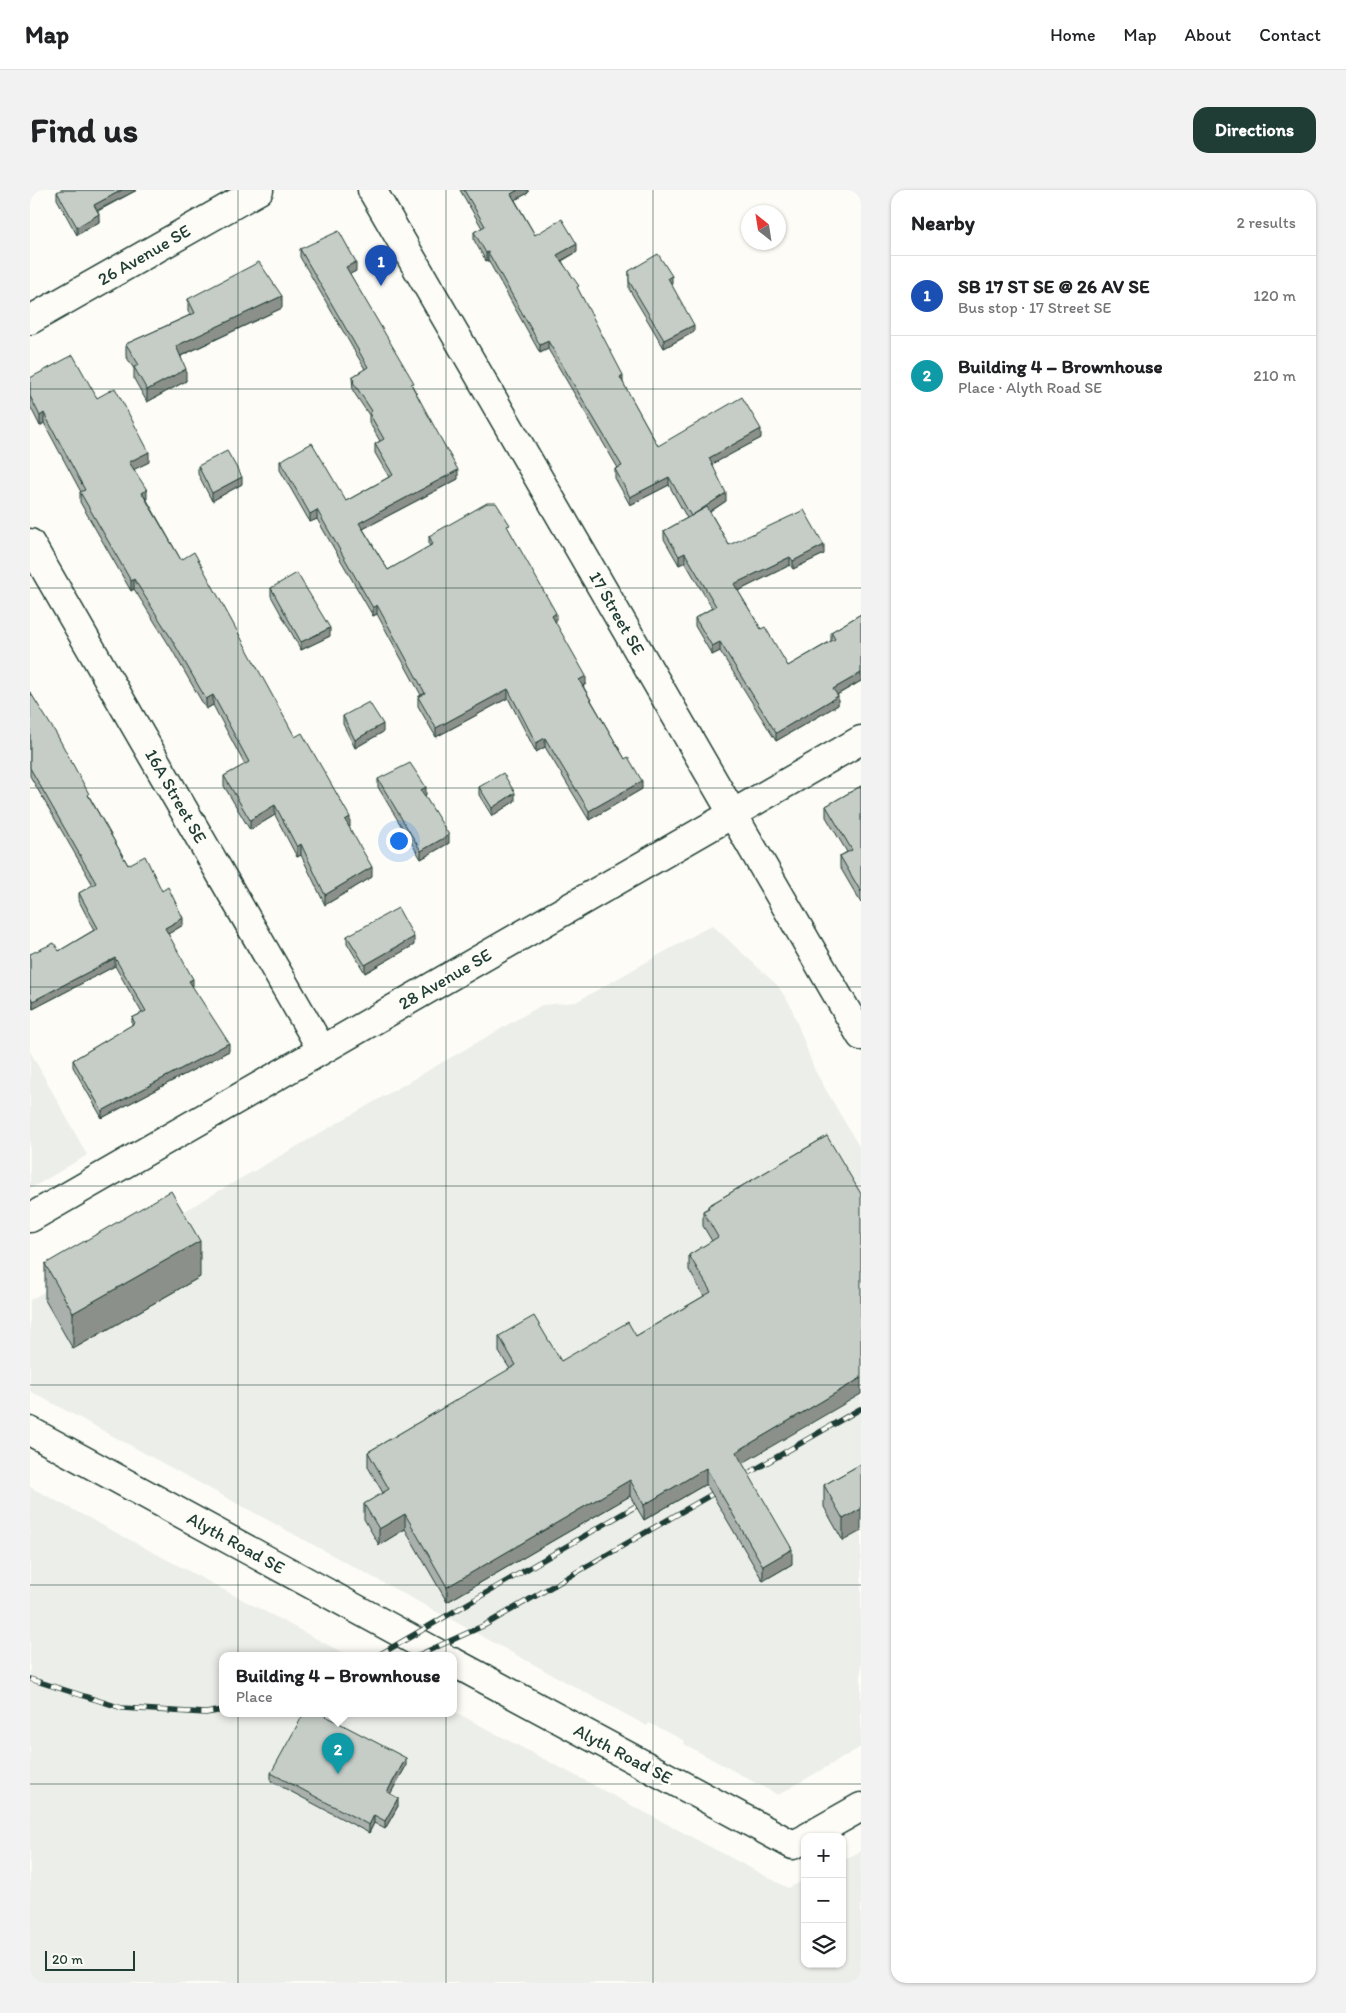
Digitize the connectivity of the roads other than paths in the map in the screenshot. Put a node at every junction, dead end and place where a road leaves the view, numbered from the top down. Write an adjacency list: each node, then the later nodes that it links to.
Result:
1 (259, 190): 3 (street, 26 Avenue SE)
2 (372, 190): 6 (street, 17 Street SE)
3 (30, 320)
4 (30, 543): 8 (street, 16A Street SE)
5 (861, 740): 6 (street, 28 Avenue SE)
6 (733, 814): 7 (street, 17 Street SE); 8 (street, 28 Avenue SE)
7 (861, 1036)
8 (322, 1050): 9 (street, 28 Avenue SE)
9 (30, 1218)
10 (30, 1431): 11 (street, Alyth Road SE)
11 (435, 1652)
12 (457, 1664): 15 (street, Alyth Road SE)
13 (861, 1807): 14 (street)
14 (815, 1833)
15 (801, 1839)

